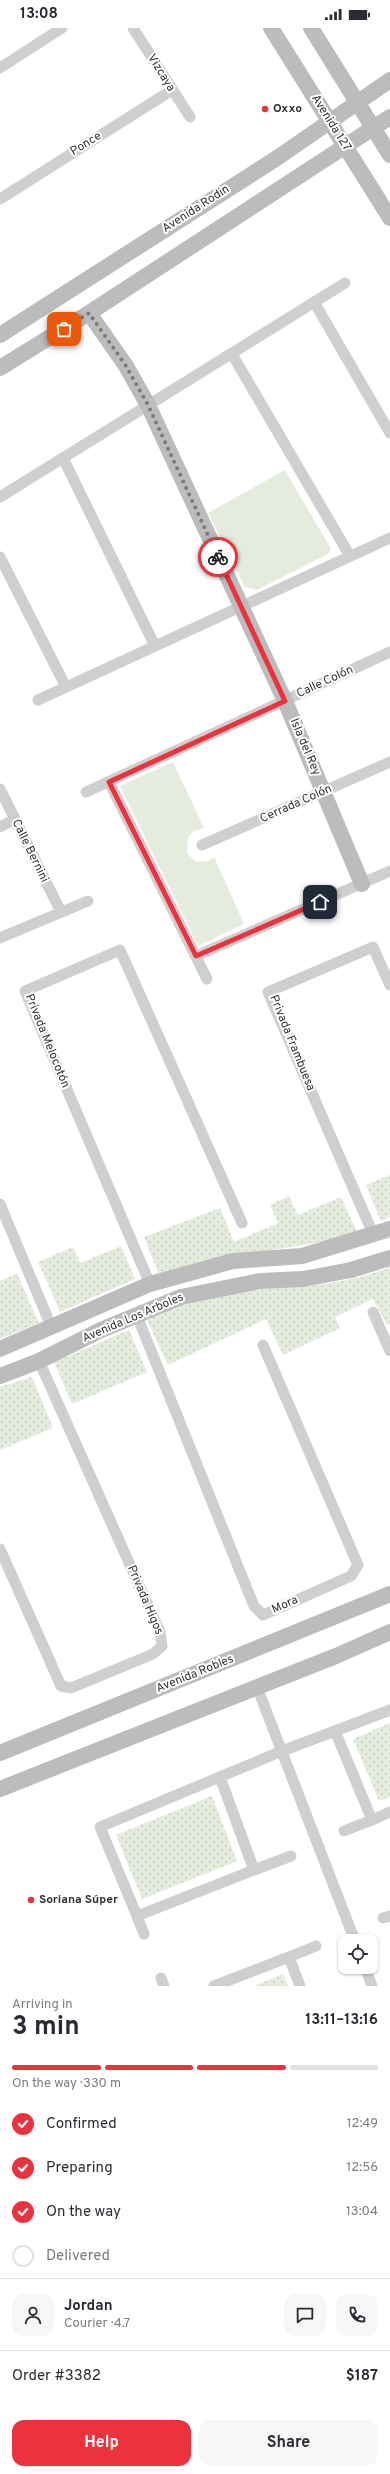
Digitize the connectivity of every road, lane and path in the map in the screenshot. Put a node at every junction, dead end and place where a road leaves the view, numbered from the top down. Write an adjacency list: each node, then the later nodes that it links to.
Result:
1 (62, 28): 5 (street)
2 (133, 28): 7 (street, Vizcaya)
3 (271, 28): 11 (street, Avenida 127)
4 (311, 28): 8 (street)
5 (0, 68)
6 (390, 80): 8 (street, Avenida Rodin)
7 (172, 90): 9 (street, Vizcaya); 15 (street, Ponce)
8 (358, 102): 11 (street, Avenida Rodin); 12 (street)
9 (190, 117)
10 (390, 117): 12 (street)
11 (331, 122): 13 (street, Avenida 127); 20 (street, Avenida Rodin)
12 (374, 128): 13 (street); 14 (street)
13 (346, 148): 16 (street, Avenida 127); 19 (street)
14 (390, 155)
15 (0, 199)
16 (390, 218)
17 (345, 283): 18 (street)
18 (314, 302): 21 (street); 24 (street)
19 (89, 313): 22 (street); 23 (street, Isla del Rey)
20 (0, 335)
21 (232, 354): 23 (street); 28 (street)
22 (0, 368)
23 (148, 405): 25 (street); 30 (street, Isla del Rey)
24 (390, 433)
25 (63, 458): 26 (street); 31 (street)
26 (0, 497)
27 (390, 538): 28 (street)
28 (350, 556): 30 (street)
29 (0, 557): 33 (street)
30 (240, 607): 31 (street); 35 (street, Isla del Rey)
31 (155, 646): 33 (street)
32 (390, 652): 35 (street, Calle Colón)
33 (66, 687): 34 (street)
34 (38, 700)
35 (285, 701): 37 (street, Calle Colón); 40 (street, Isla del Rey)
36 (390, 762): 40 (street, Cerrada Colón)
37 (109, 782): 39 (street, Calle Colón); 49 (street)
38 (0, 789): 41 (street, Calle Bernini)
39 (86, 792)
40 (324, 792): 43 (street, Cerrada Colón); 45 (street, Isla del Rey)
41 (15, 819): 42 (street); 47 (street, Calle Bernini)
42 (0, 827)
43 (202, 845)
44 (390, 871): 45 (street)
45 (362, 884): 49 (street)
46 (88, 901): 47 (street)
47 (61, 912): 48 (street)
48 (0, 938)
49 (196, 956): 50 (street)
50 (207, 979)
51 (390, 985): 55 (street, Privada Frambuesa)
52 (0, 1204): 63 (street)
53 (242, 1223): 59 (street, Privada Melocotón)
54 (390, 1229): 55 (street, Avenida Los Arboles)
55 (374, 1236): 56 (street, Avenida Los Arboles)
56 (302, 1256): 58 (street); 59 (street, Avenida Los Arboles)
57 (390, 1258): 58 (street, Avenida Los Arboles)
58 (303, 1279): 62 (street, Avenida Los Arboles)
59 (150, 1284): 60 (street, Avenida Los Arboles)
60 (93, 1309): 63 (street, Avenida Los Arboles); 64 (street)
61 (373, 1312): 67 (street)
62 (137, 1316): 64 (street, Avenida Los Arboles); 65 (street, Mora)
63 (51, 1326): 66 (street, Avenida Los Arboles)
64 (101, 1330): 68 (street, Avenida Los Arboles)
65 (263, 1345)
66 (0, 1348)
67 (390, 1351)
68 (39, 1361): 69 (street, Avenida Los Arboles); 70 (street, Privada Higos)
69 (0, 1376)
70 (0, 1549)
71 (390, 1594): 77 (street, Avenida Robles)
72 (390, 1632): 73 (street)
73 (257, 1687): 76 (street); 79 (street)
74 (390, 1710): 75 (street)
75 (335, 1731): 76 (street); 81 (street)
76 (282, 1750): 78 (street); 87 (street)
77 (0, 1753)
78 (220, 1777): 84 (street); 85 (street)
79 (0, 1789)
80 (390, 1812): 81 (street)
81 (372, 1820): 82 (street)
82 (344, 1831)
83 (291, 1856): 84 (street)
84 (254, 1870): 85 (street)
85 (137, 1916): 86 (street)
86 (144, 1934)
87 (352, 1934)
88 (316, 1946): 89 (street)
89 (289, 1957): 91 (street); 92 (street)
90 (368, 1974): 93 (street)
91 (214, 1986)
92 (300, 1986)
93 (372, 1986)

